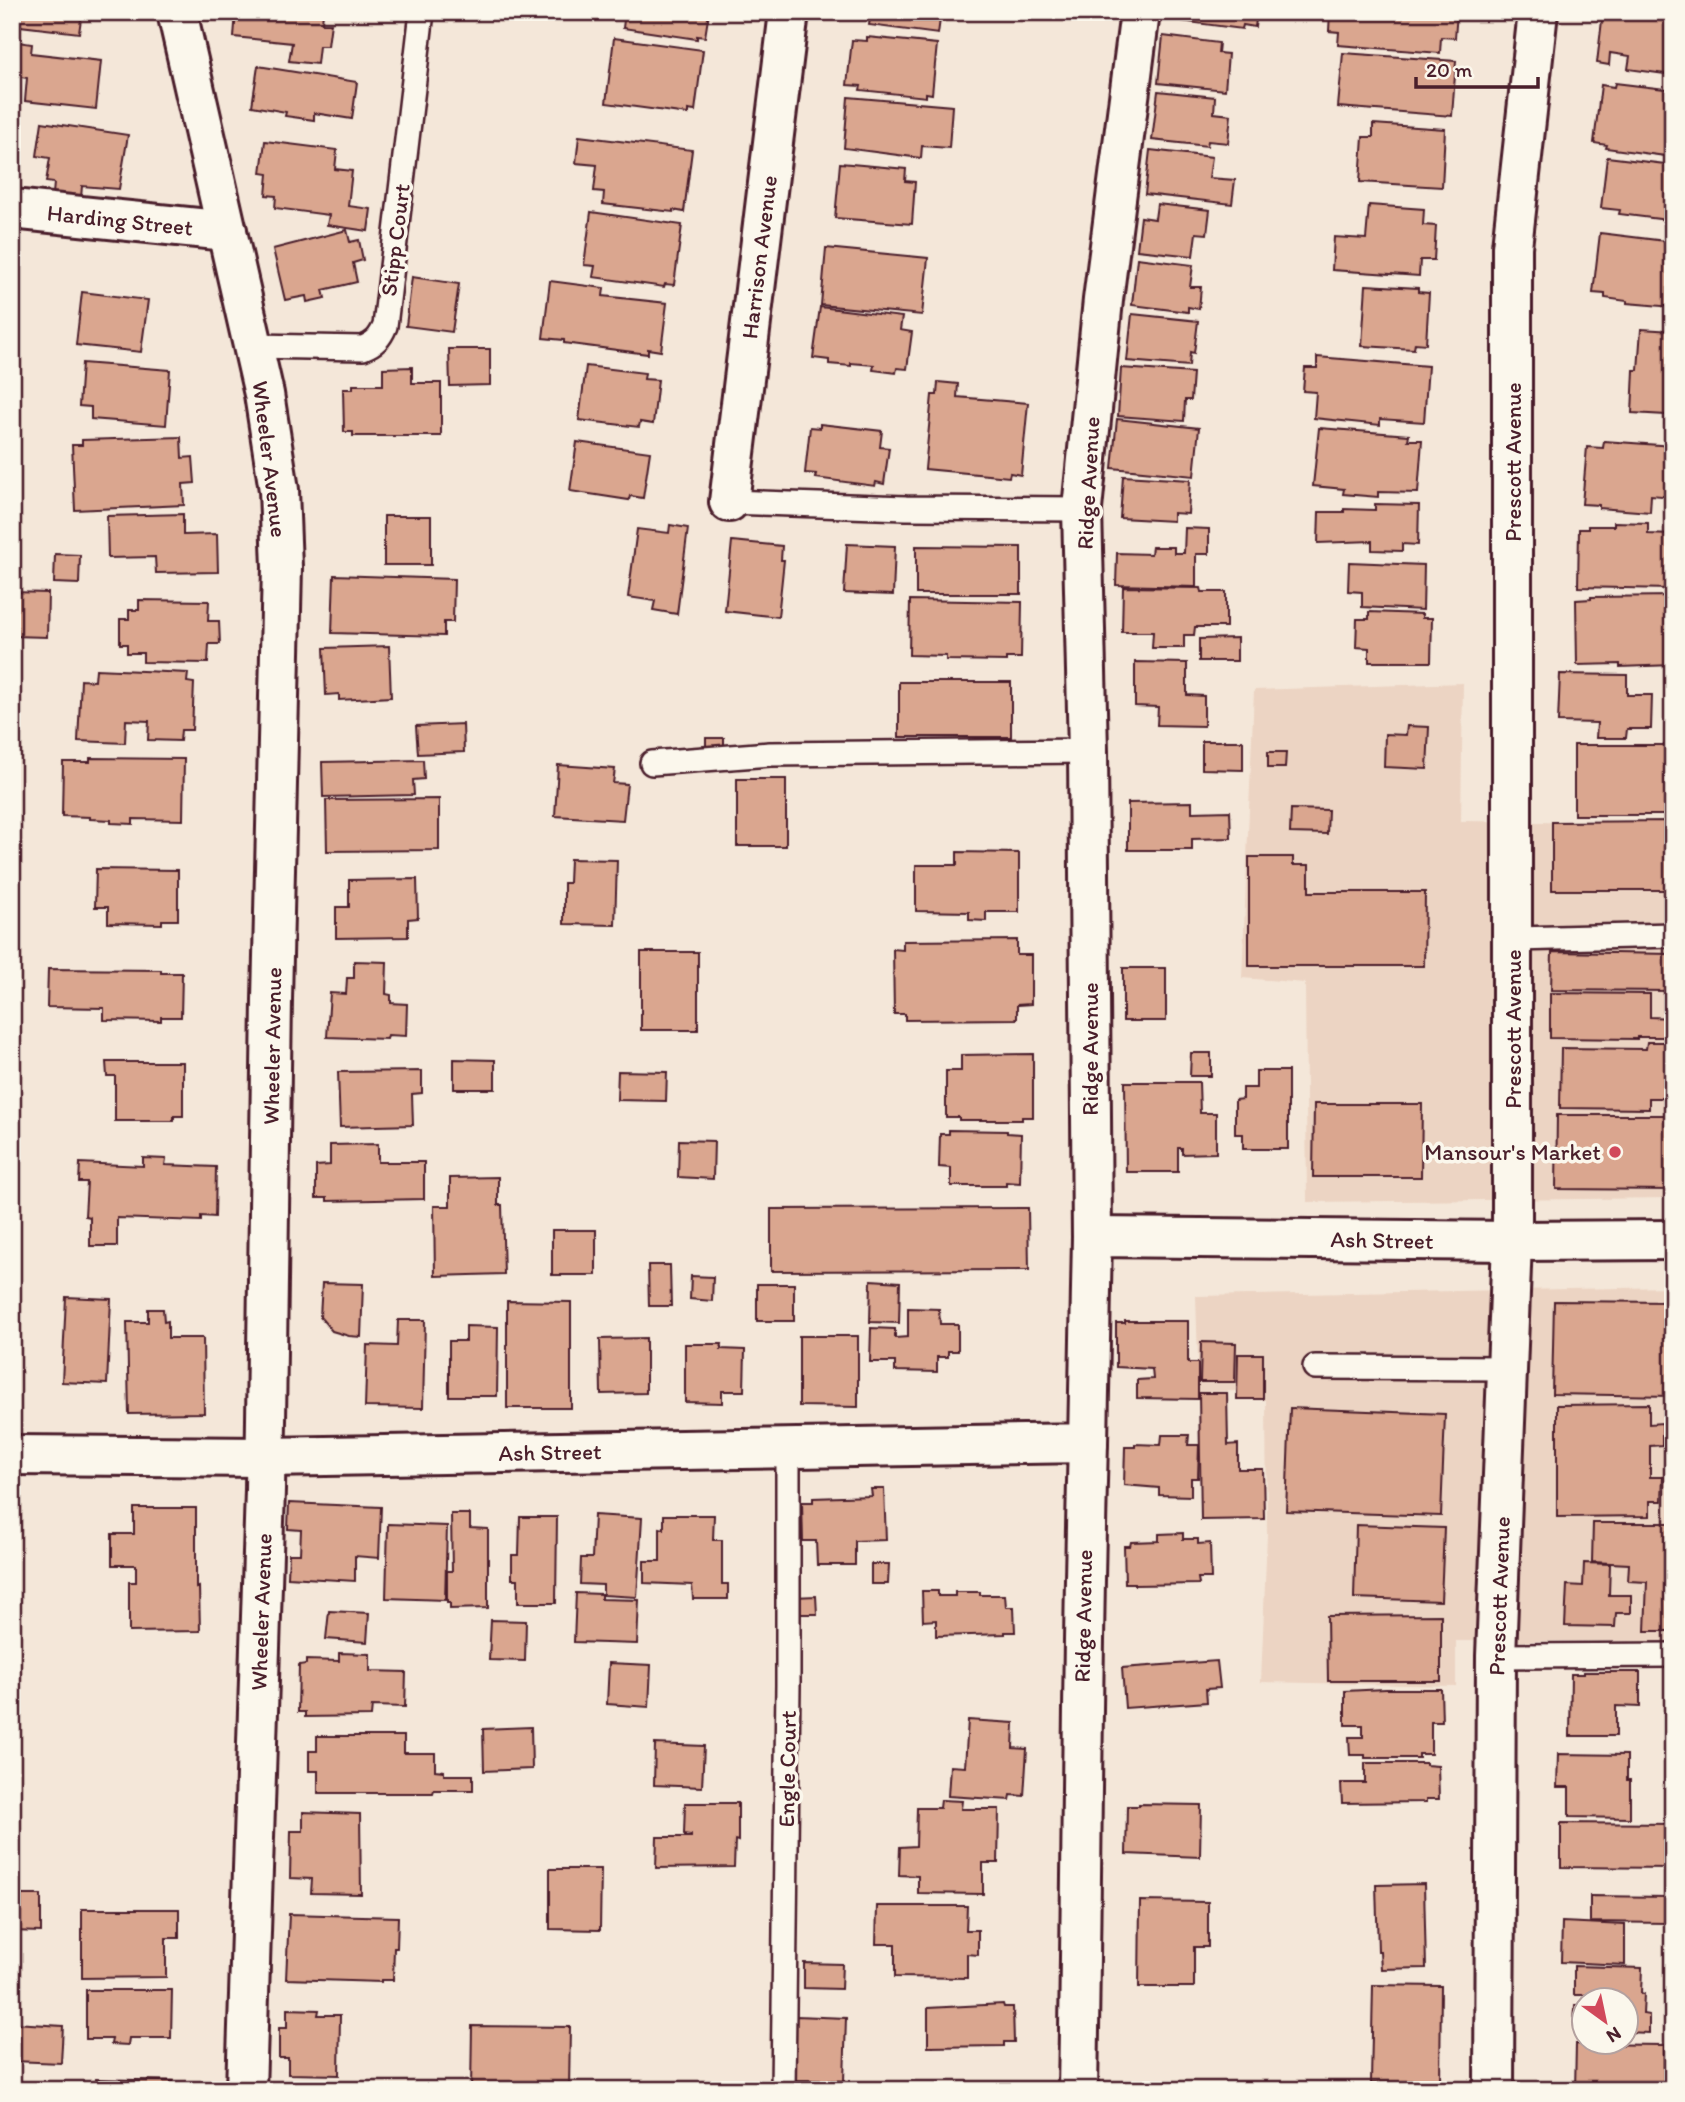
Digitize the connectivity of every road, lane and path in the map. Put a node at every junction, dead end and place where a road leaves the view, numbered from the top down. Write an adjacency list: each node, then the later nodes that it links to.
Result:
1 (177, 12): 7 (street, Wheeler Avenue)
2 (422, 12): 8 (lane, Stipp Court)
3 (789, 12): 9 (street, Harrison Avenue)
4 (1140, 12): 10 (street, Ridge Avenue)
5 (1538, 12): 14 (street, Prescott Avenue)
6 (12, 209): 7 (street, Harding Street)
7 (228, 231): 8 (street, Wheeler Avenue)
8 (254, 346): 23 (street, Wheeler Avenue)
9 (729, 502): 10 (lane)
10 (1082, 509): 11 (street, Ridge Avenue)
11 (1087, 751): 12 (lane); 15 (street, Ridge Avenue)
12 (652, 763)
13 (1673, 935): 14 (lane)
14 (1513, 939): 17 (street, Prescott Avenue)
15 (1092, 1237): 17 (street, Ash Street); 20 (street, Ridge Avenue)
16 (1673, 1240): 17 (street, Ash Street)
17 (1513, 1241): 19 (street, Prescott Avenue)
18 (1315, 1367): 19 (lane)
19 (1507, 1368): 25 (street, Prescott Avenue)
20 (1088, 1443): 21 (street, Ash Street); 28 (street, Ridge Avenue)
21 (788, 1448): 23 (street, Ash Street); 27 (lane, Engle Court)
22 (12, 1455): 23 (street, Ash Street)
23 (266, 1457): 26 (street, Wheeler Avenue)
24 (1673, 1655): 25 (lane)
25 (1496, 1656): 29 (street, Prescott Avenue)
26 (246, 2090)
27 (783, 2090)
28 (1078, 2090)
29 (1494, 2090)

